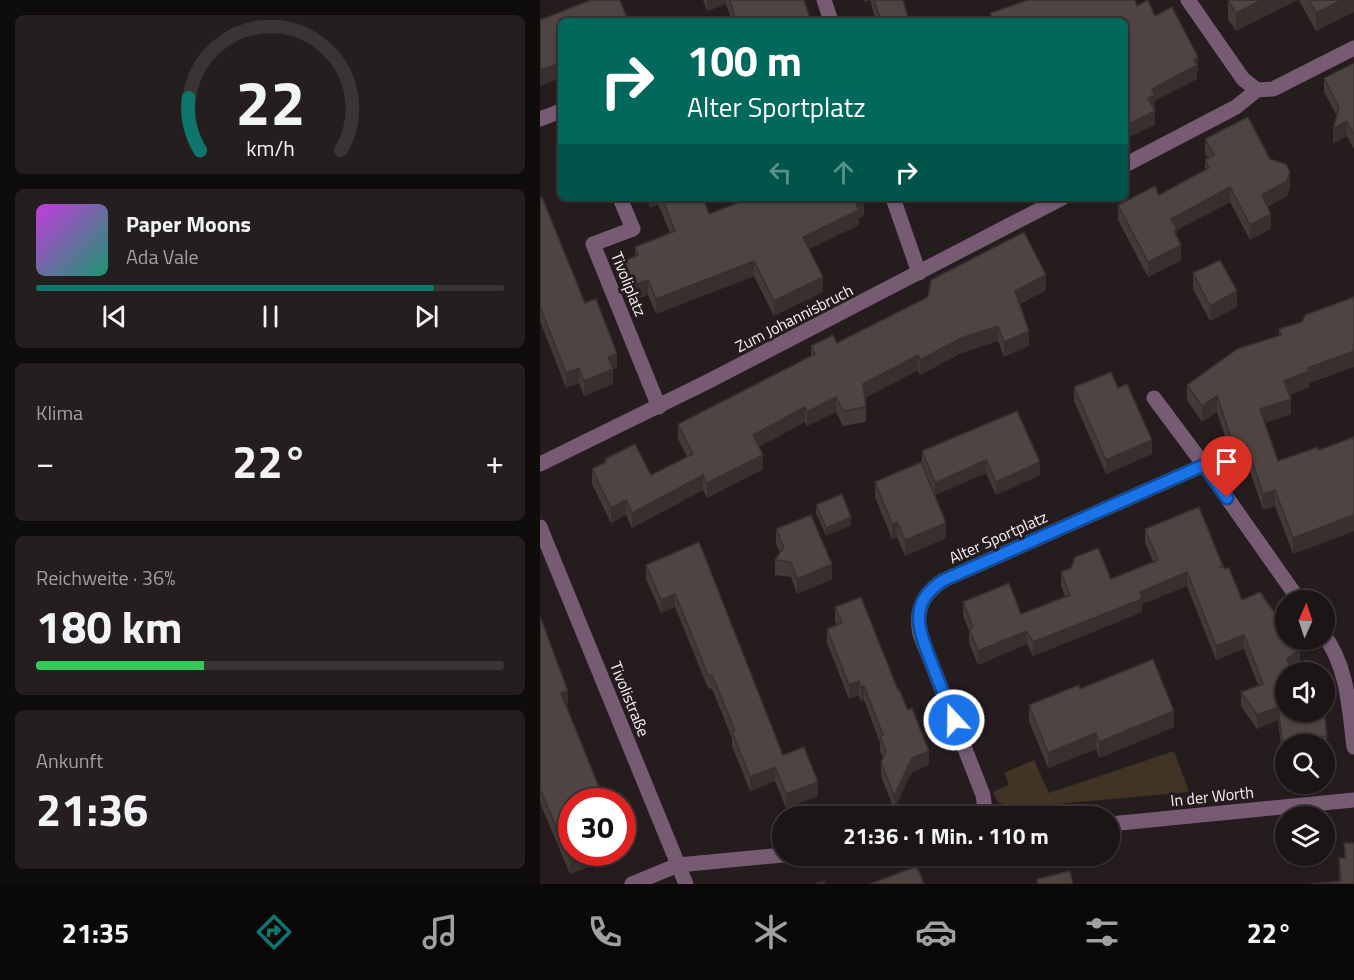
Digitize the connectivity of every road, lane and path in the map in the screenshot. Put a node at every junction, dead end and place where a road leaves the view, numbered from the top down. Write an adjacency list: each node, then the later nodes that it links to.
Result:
1 (824, 0): 3 (street)
2 (1188, 0): 5 (street)
3 (830, 18)
4 (1354, 48): 5 (street)
5 (1257, 90): 8 (street)
6 (558, 112): 7 (street)
7 (540, 119)
8 (1128, 163)
9 (621, 201): 14 (street, Tivoliplatz)
10 (894, 201): 12 (street)
11 (1056, 201): 12 (street, Zum Johannisbruch)
12 (919, 273): 14 (street, Zum Johannisbruch)
13 (1154, 398): 16 (street)
14 (658, 407): 15 (street, Zum Johannisbruch)
15 (540, 464)
16 (1204, 465): 18 (street); 22 (street, Alter Sportplatz)
17 (540, 527): 25 (street, Tivolistraße)
18 (1292, 590)
19 (1334, 650): 20 (street)
20 (1354, 747)
21 (1354, 800): 23 (street, In der Worth)
22 (985, 806)
23 (1120, 823)
24 (772, 856): 25 (street)
25 (678, 865): 26 (street); 27 (street, Tivolistraße)
26 (632, 884)
27 (686, 884)

